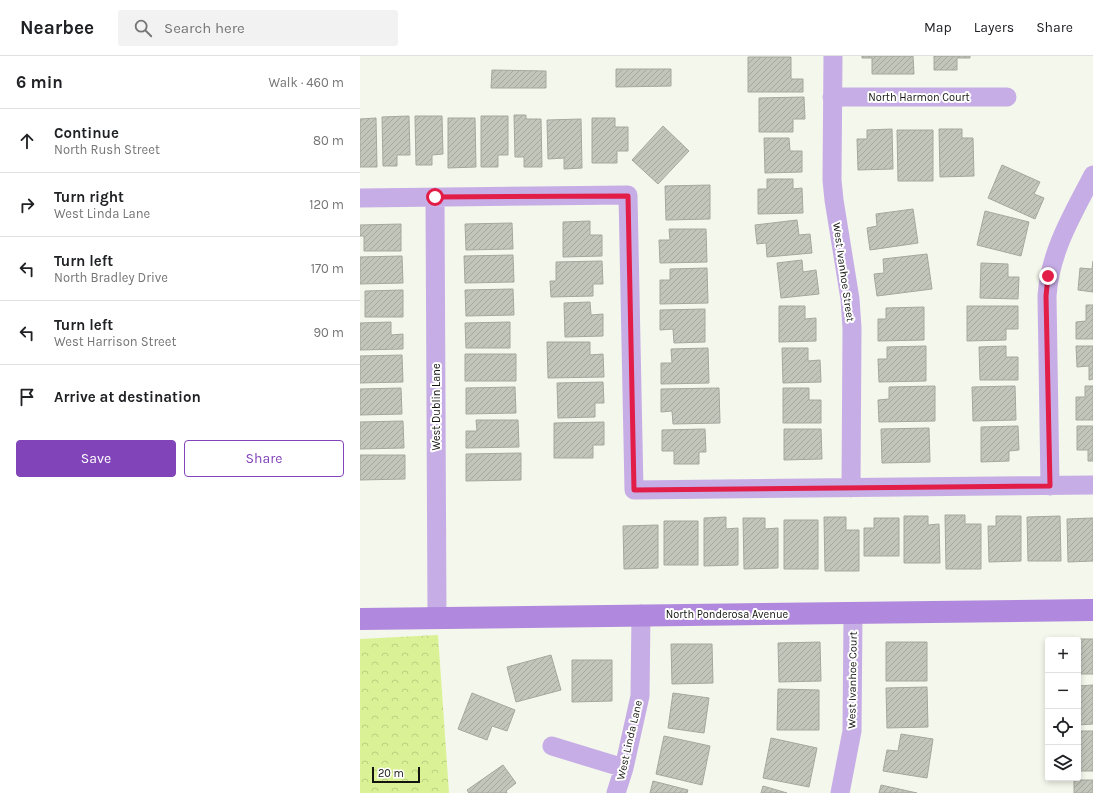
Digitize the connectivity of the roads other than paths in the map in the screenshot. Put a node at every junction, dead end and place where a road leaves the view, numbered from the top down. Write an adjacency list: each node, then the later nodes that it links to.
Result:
1 (833, 56): 2 (street, West Ivanhoe Street)
2 (832, 97): 3 (street, North Harmon Court); 9 (street, West Ivanhoe Street)
3 (1007, 97)
4 (1093, 175): 7 (street)
5 (435, 197): 6 (street); 9 (street); 13 (street, West Dublin Lane)
6 (360, 198)
7 (1050, 486): 8 (street); 9 (street)
8 (1093, 486)
9 (851, 488)
10 (1093, 610): 12 (street, North Ponderosa Avenue)
11 (641, 614): 12 (street, North Ponderosa Avenue); 13 (street, North Ponderosa Avenue); 16 (street, West Linda Lane)
12 (853, 614): 18 (street, West Ivanhoe Court)
13 (437, 617): 14 (street, North Ponderosa Avenue)
14 (360, 619)
15 (552, 746): 16 (street)
16 (624, 768): 17 (street, West Linda Lane)
17 (616, 793)
18 (840, 793)

